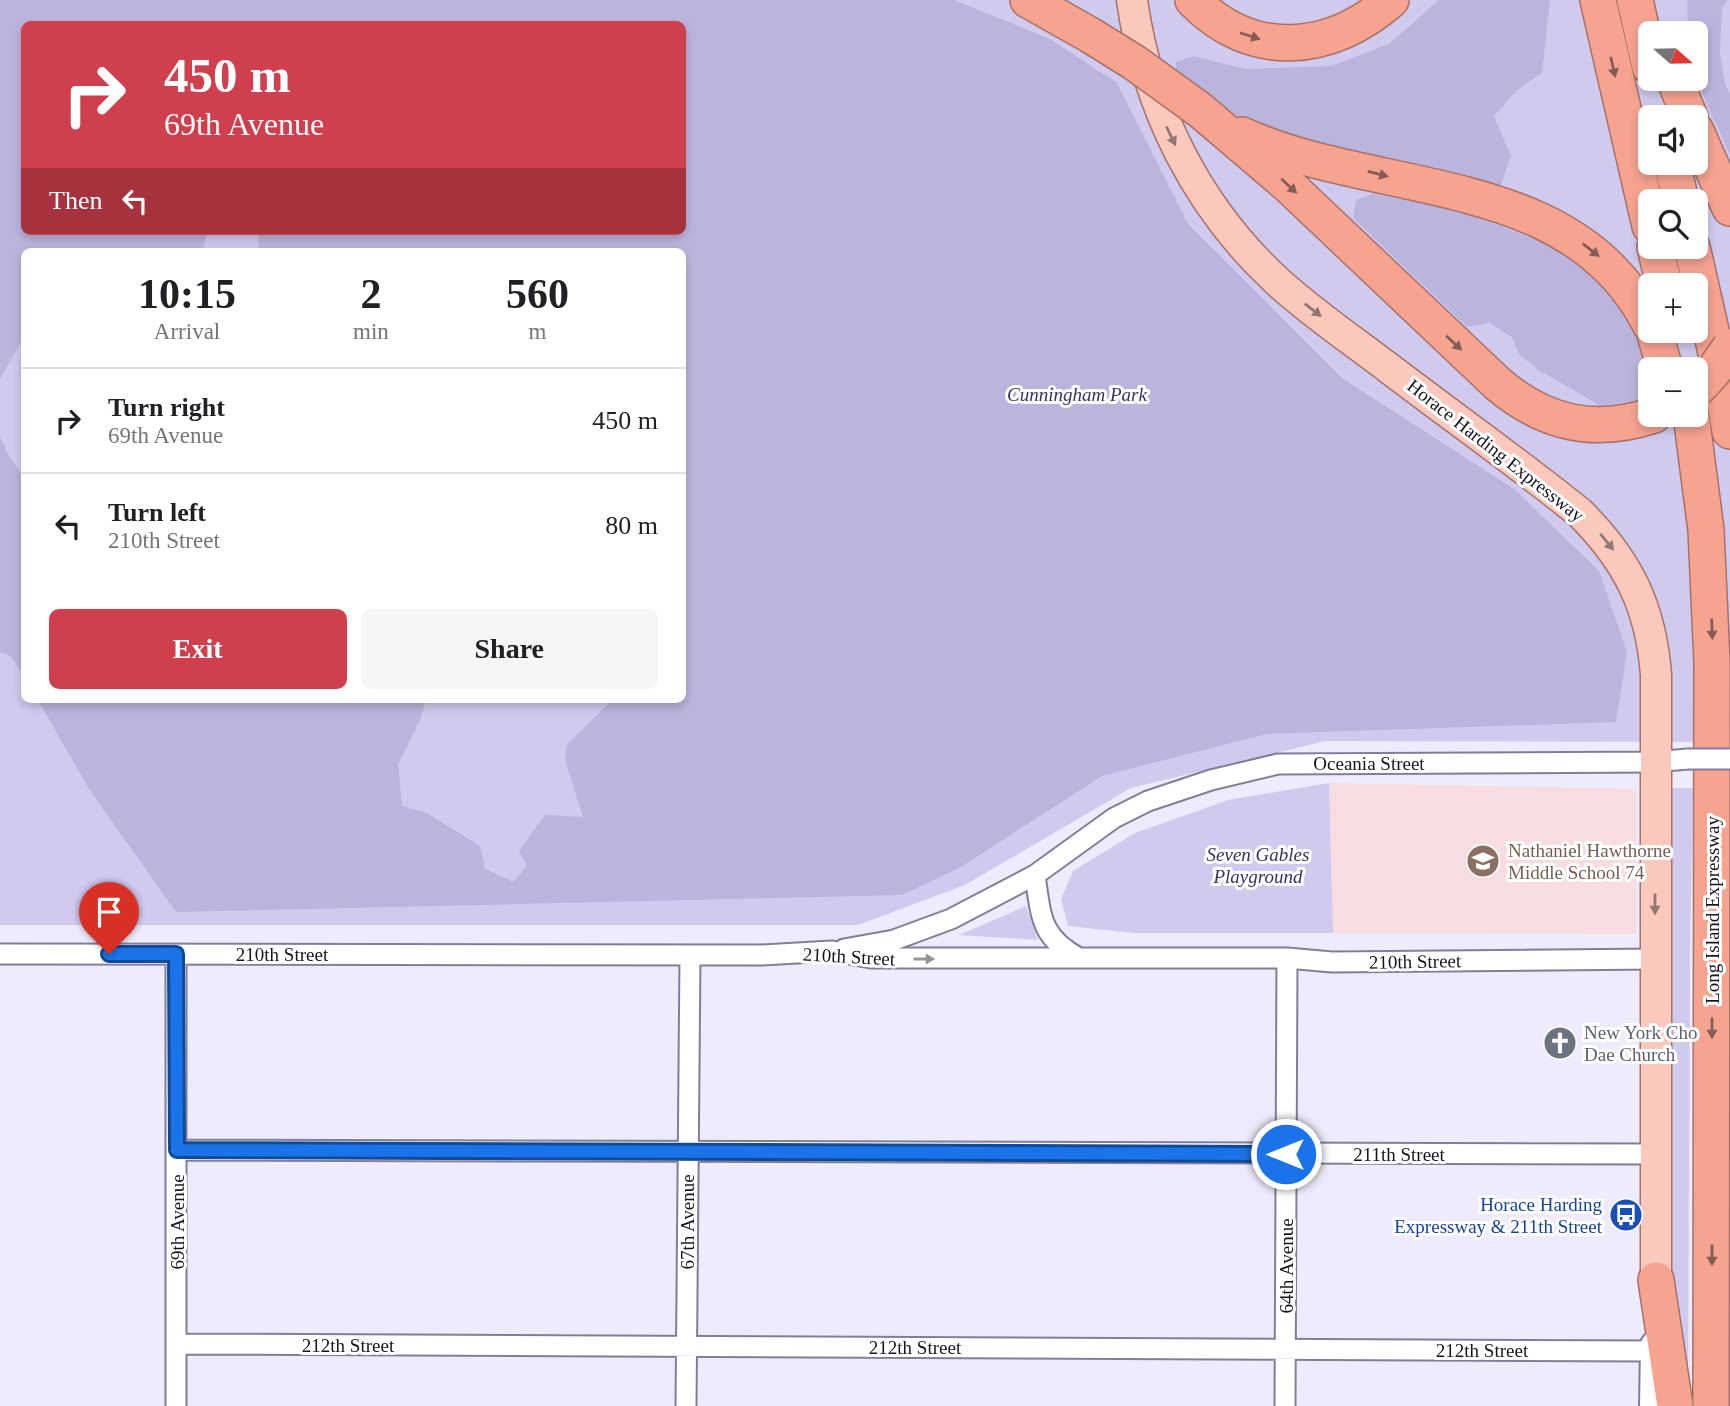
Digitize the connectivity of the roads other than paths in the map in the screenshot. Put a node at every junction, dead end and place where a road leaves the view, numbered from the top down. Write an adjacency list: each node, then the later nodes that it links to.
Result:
1 (1028, 0): 10 (highway, bridge)
2 (1132, 0): 24 (main road, Horace Harding Expressway, one-way to 24)
3 (1193, 0): 4 (highway, one-way to 4)
4 (1391, 0)
5 (1598, 0): 12 (highway, one-way to 12)
6 (1635, 0): 8 (highway)
7 (1646, 0): 9 (highway)
8 (1640, 21)
9 (1654, 21)
10 (1200, 110): 15 (highway, one-way to 15); 18 (highway, one-way to 18)
11 (1708, 158): 13 (highway)
12 (1641, 189)
13 (1730, 208)
14 (1695, 259): 21 (highway)
15 (1638, 304)
16 (1730, 347): 17 (highway, bridge)
17 (1708, 377)
18 (1638, 419)
19 (1678, 427): 22 (highway)
20 (1693, 427): 22 (highway, Long Island Expressway)
21 (1730, 431)
22 (1709, 574): 47 (highway, Long Island Expressway, one-way to 47)
23 (1730, 759): 24 (street, Oceania Street, bridge)
24 (1654, 762): 25 (street, Oceania Street); 32 (main road, Horace Harding Expressway, one-way to 32)
25 (1035, 875): 26 (street, Oceania Street); 30 (street)
26 (832, 951): 29 (street, 210th Street); 30 (street, 210th Street, one-way to 30)
27 (0, 954): 28 (street, 210th Street)
28 (176, 954): 29 (street, 210th Street); 33 (street, 69th Avenue)
29 (690, 955): 34 (street, 67th Avenue)
30 (1080, 958): 31 (street, 210th Street)
31 (1287, 958): 32 (street, 210th Street); 35 (street, 64th Avenue)
32 (1656, 958): 36 (main road, Horace Harding Expressway)
33 (177, 1150): 34 (street, 211th Street); 38 (street, 69th Avenue)
34 (687, 1152): 35 (street, 211th Street); 39 (street, 67th Avenue)
35 (1286, 1154): 36 (street, 211th Street); 40 (street, 64th Avenue)
36 (1656, 1154): 37 (main road, Horace Harding Expressway)
37 (1656, 1280): 41 (main road, Horace Harding Expressway); 46 (highway)
38 (177, 1344): 39 (street, 212th Street); 42 (street, 69th Avenue)
39 (686, 1346): 40 (street, 212th Street); 43 (street, 67th Avenue)
40 (1285, 1348): 41 (street, 212th Street); 44 (street, 64th Avenue)
41 (1654, 1351): 45 (main road, Horace Harding Expressway)
42 (176, 1406)
43 (686, 1406)
44 (1285, 1406)
45 (1653, 1406)
46 (1675, 1406)
47 (1711, 1406)

